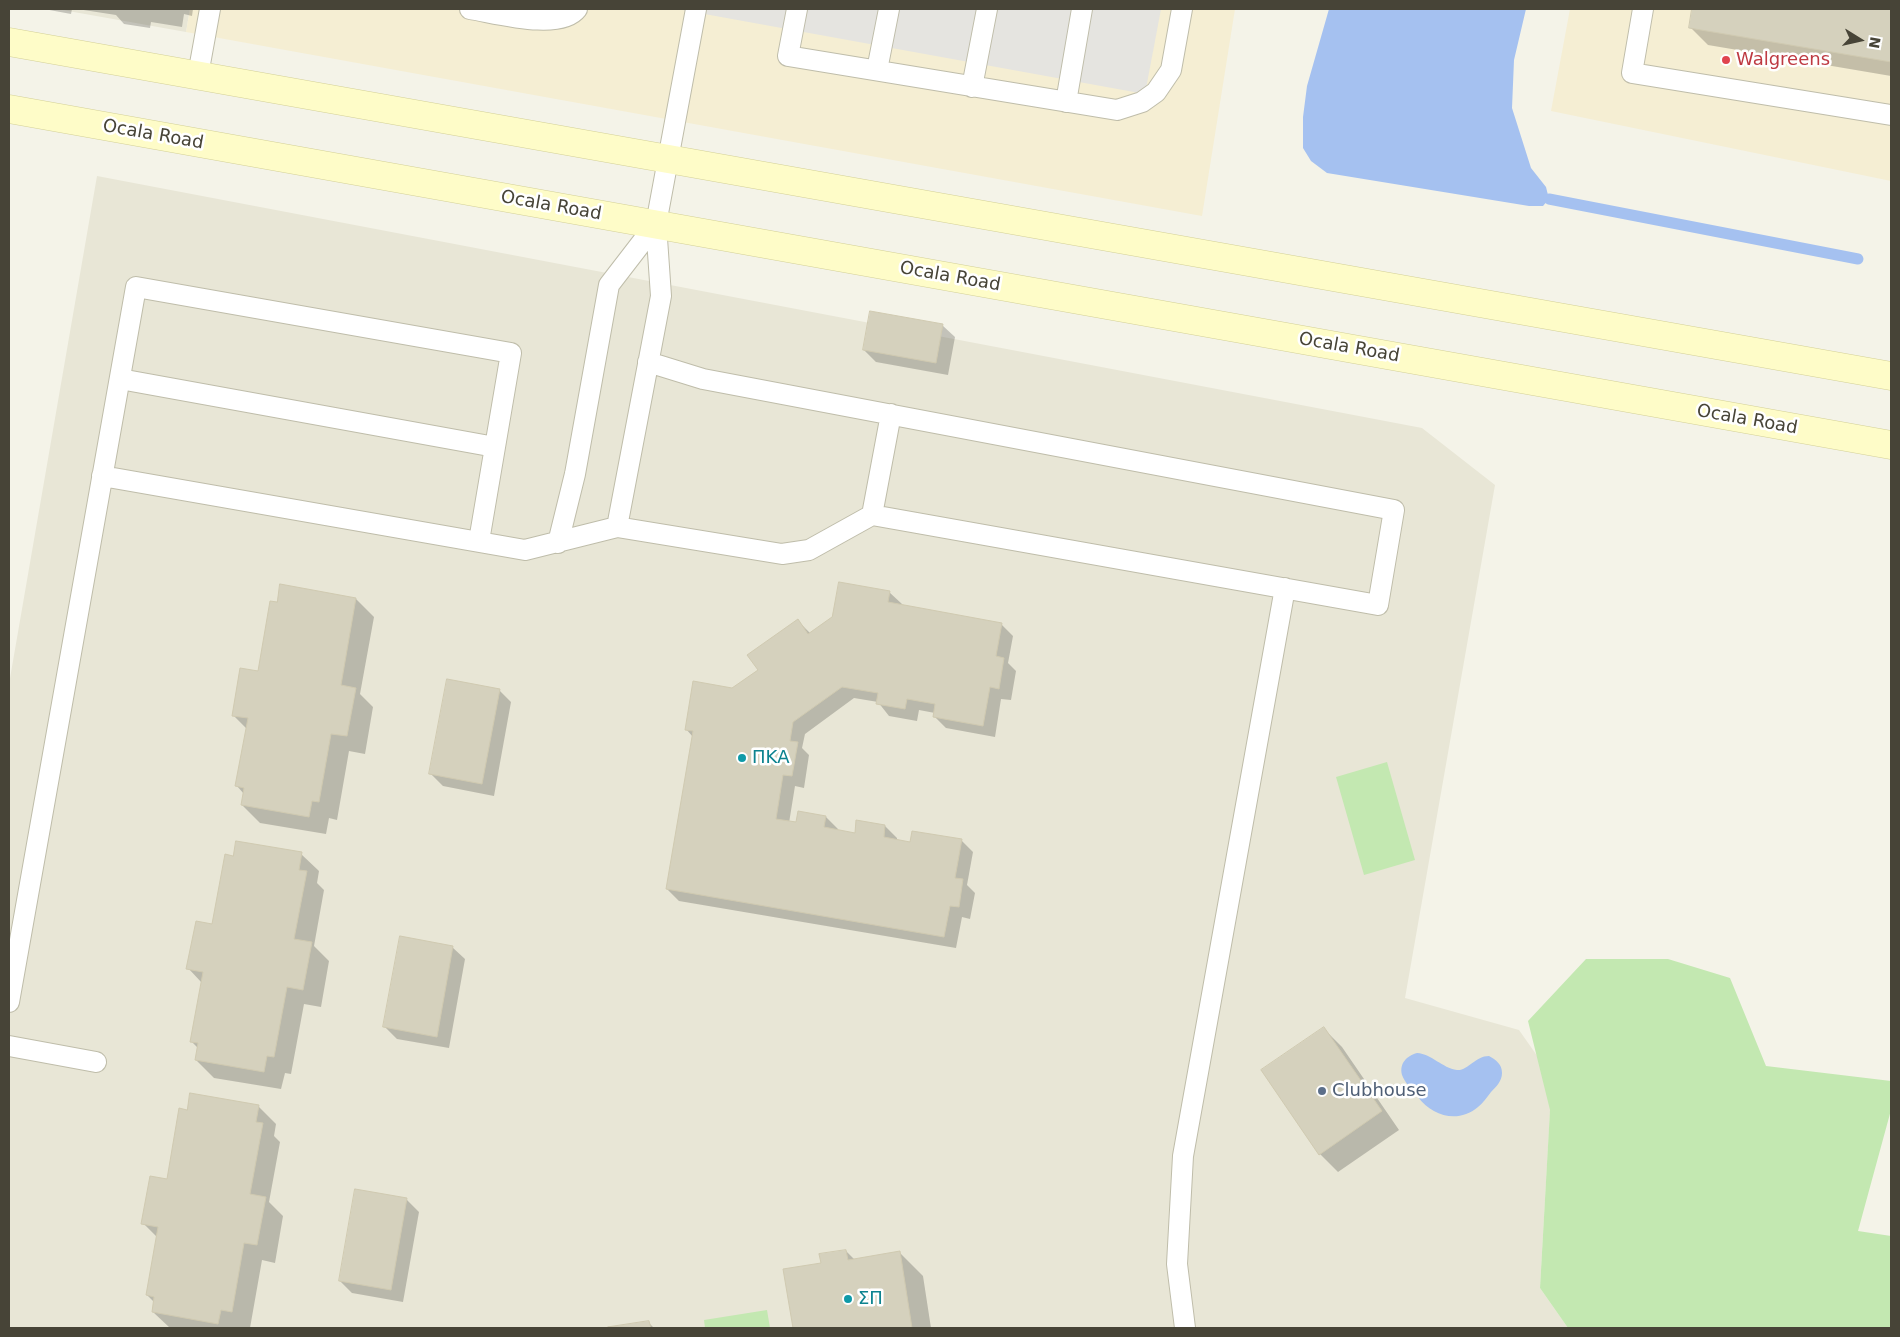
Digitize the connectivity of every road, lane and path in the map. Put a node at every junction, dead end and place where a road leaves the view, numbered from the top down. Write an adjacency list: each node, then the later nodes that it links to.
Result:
1 (210, 9): 14 (lane)
2 (470, 9): 11 (lane)
3 (577, 9): 11 (lane)
4 (696, 9): 19 (lane)
5 (797, 9): 13 (lane)
6 (889, 9): 13 (lane)
7 (987, 9): 15 (lane)
8 (1082, 9): 16 (lane)
9 (1182, 9): 16 (lane)
10 (1643, 9): 18 (lane)
11 (494, 11)
12 (9, 42): 14 (main road)
13 (877, 70): 15 (lane)
14 (198, 75): 19 (main road)
15 (972, 86): 16 (lane)
16 (1066, 102)
17 (9, 109): 20 (main road, Ocala Road)
18 (1891, 115)
19 (668, 158): 20 (lane); 22 (main road)
20 (656, 224): 21 (lane); 25 (main road, Ocala Road); 31 (lane)
21 (648, 362): 24 (lane); 29 (lane)
22 (1891, 376)
23 (120, 379): 26 (lane); 26 (lane); 27 (lane)
24 (891, 414): 28 (lane); 32 (lane)
25 (1891, 445)
26 (495, 447): 30 (lane)
27 (102, 476): 30 (lane); 33 (lane)
28 (872, 515): 29 (lane); 32 (lane)
29 (617, 527): 31 (lane)
30 (479, 542): 31 (lane)
31 (558, 542)
32 (1285, 588): 36 (lane)
33 (9, 1002)
34 (9, 1046): 35 (lane)
35 (96, 1062)
36 (1186, 1328)

